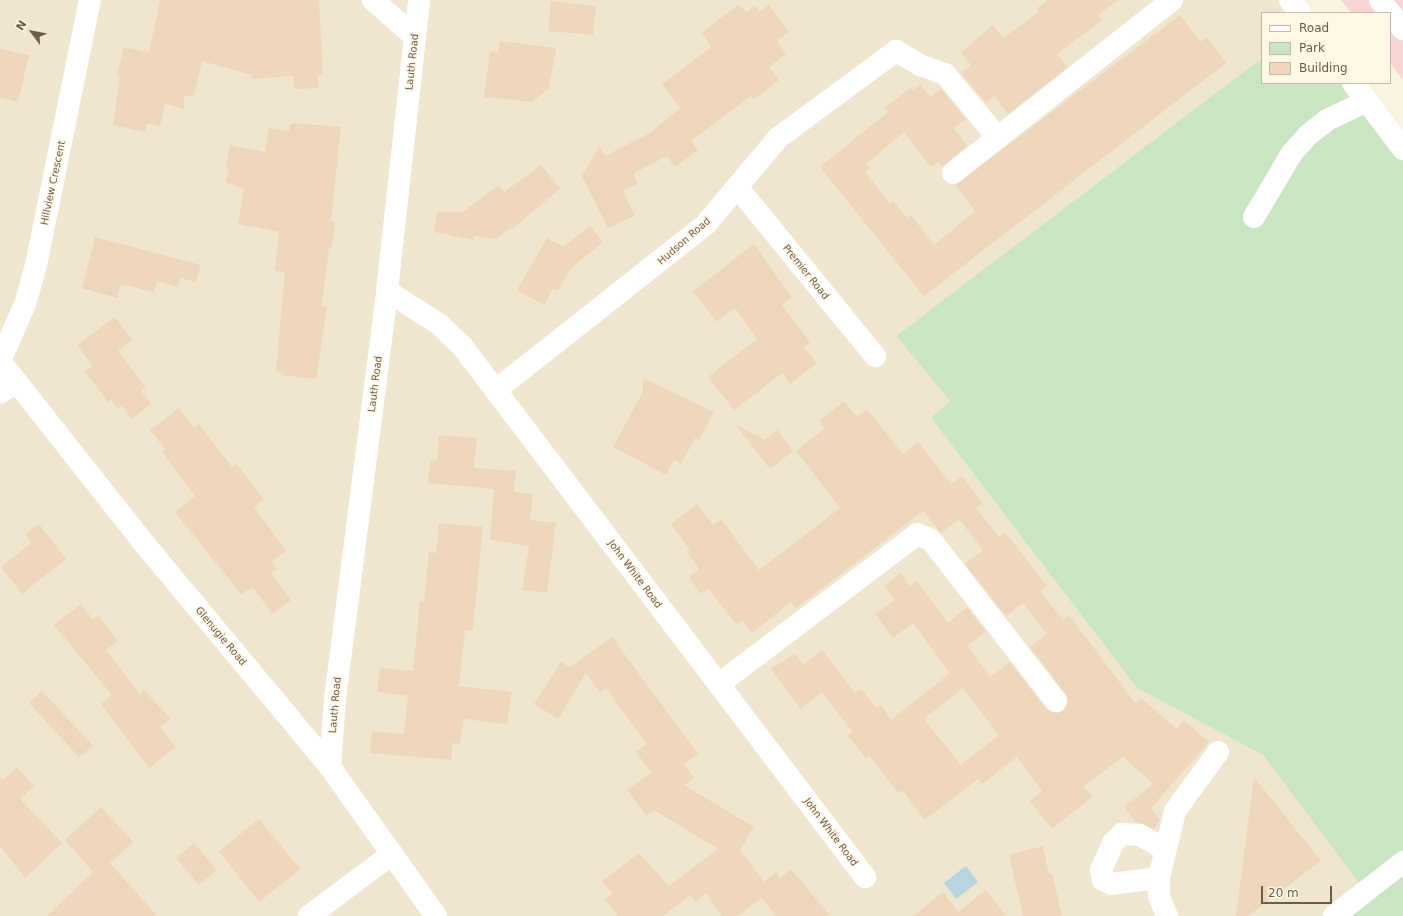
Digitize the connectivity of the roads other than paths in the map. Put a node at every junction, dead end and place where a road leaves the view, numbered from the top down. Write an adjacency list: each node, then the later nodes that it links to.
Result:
1 (90, 0): 21 (street, Hillview Crescent)
2 (373, 0): 11 (street)
3 (419, 0): 11 (street, Lauth Road)
4 (1172, 0): 14 (street)
5 (1290, 0): 7 (street)
6 (1380, 0): 8 (street)
7 (1299, 12)
8 (1390, 12)
9 (1391, 14): 10 (street)
10 (1403, 29)
11 (415, 37): 19 (street, Lauth Road)
12 (1354, 84): 13 (street)
13 (1366, 101): 15 (street); 18 (street)
14 (998, 138): 16 (street); 17 (street, Hudson Road)
15 (1403, 149)
16 (953, 173)
17 (738, 188): 20 (street, Premier Road); 23 (street, Hudson Road)
18 (1254, 217)
19 (387, 290): 23 (street, John White Road); 27 (street, Lauth Road)
20 (875, 356)
21 (0, 361): 22 (street, Glenugie Road)
22 (8, 387): 27 (street, Glenugie Road)
23 (496, 390): 24 (street, John White Road)
24 (719, 684): 25 (street); 31 (street, John White Road)
25 (1056, 701)
26 (1218, 752): 28 (street)
27 (330, 767): 29 (street, Glenugie Road)
28 (1164, 849): 32 (street); 32 (street)
29 (392, 854): 33 (street); 34 (street, Glenugie Road)
30 (1403, 862): 36 (street)
31 (865, 876)
32 (1159, 878): 35 (street)
33 (309, 916)
34 (436, 916)
35 (1168, 916)
36 (1334, 916)

